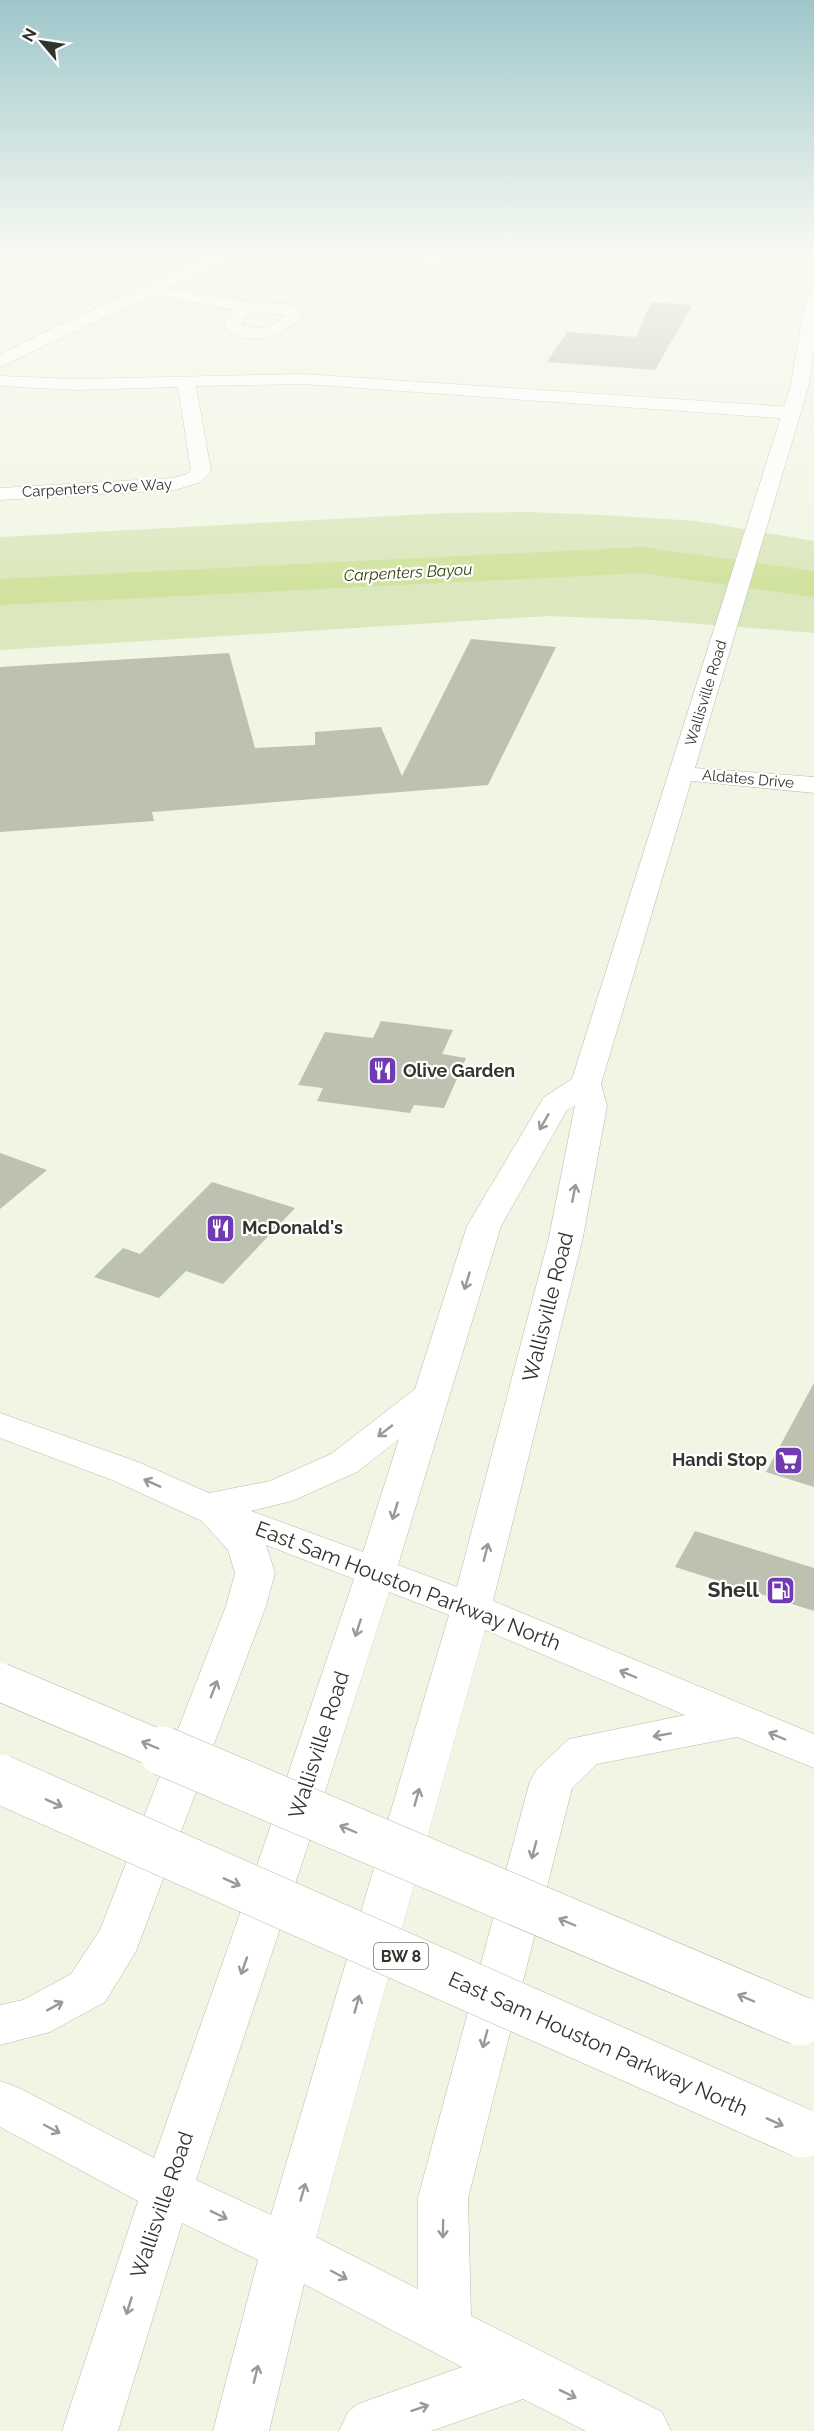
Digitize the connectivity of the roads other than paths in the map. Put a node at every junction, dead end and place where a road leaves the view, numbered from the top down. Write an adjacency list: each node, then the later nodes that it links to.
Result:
1 (803, 366): 4 (main road, Wallisville Road)
2 (0, 381): 3 (main road)
3 (186, 381): 4 (main road); 5 (main road, Carpenters Cove Way)
4 (790, 419): 6 (main road, Wallisville Road)
5 (0, 494)
6 (681, 774): 7 (main road, Aldates Drive); 8 (main road, Wallisville Road)
7 (814, 785)
8 (586, 1084): 9 (main road, Wallisville Road, one-way to 9); 13 (main road, Wallisville Road, one-way to 8)
9 (431, 1395): 11 (main road, one-way to 11); 12 (main road, Wallisville Road, one-way to 12)
10 (0, 1425): 11 (main road, East Sam Houston Parkway North, one-way to 10)
11 (210, 1509): 12 (main road, East Sam Houston Parkway North); 19 (main road, one-way to 11)
12 (376, 1572): 13 (main road, East Sam Houston Parkway North); 22 (main road, Wallisville Road, one-way to 22)
13 (471, 1608): 15 (main road, East Sam Houston Parkway North, one-way to 13); 23 (main road, Wallisville Road, one-way to 13)
14 (0, 1682): 18 (main road, one-way to 14, bridge)
15 (740, 1721): 16 (main road, East Sam Houston Parkway North, one-way to 15); 24 (main road, one-way to 24)
16 (814, 1752)
17 (0, 1779): 21 (main road, East Sam Houston Parkway North / BW 8, one-way to 21, bridge)
18 (800, 2021)
19 (0, 2025)
20 (0, 2102): 22 (main road, one-way to 22)
21 (802, 2133)
22 (166, 2190): 23 (main road, one-way to 23); 26 (main road, Wallisville Road, one-way to 26)
23 (287, 2248): 24 (main road, one-way to 24); 27 (main road, Wallisville Road, one-way to 23)
24 (445, 2330): 25 (main road)
25 (525, 2372): 28 (main road, one-way to 25); 29 (main road, one-way to 29)
26 (90, 2431)
27 (241, 2431)
28 (367, 2431)
29 (643, 2431)

